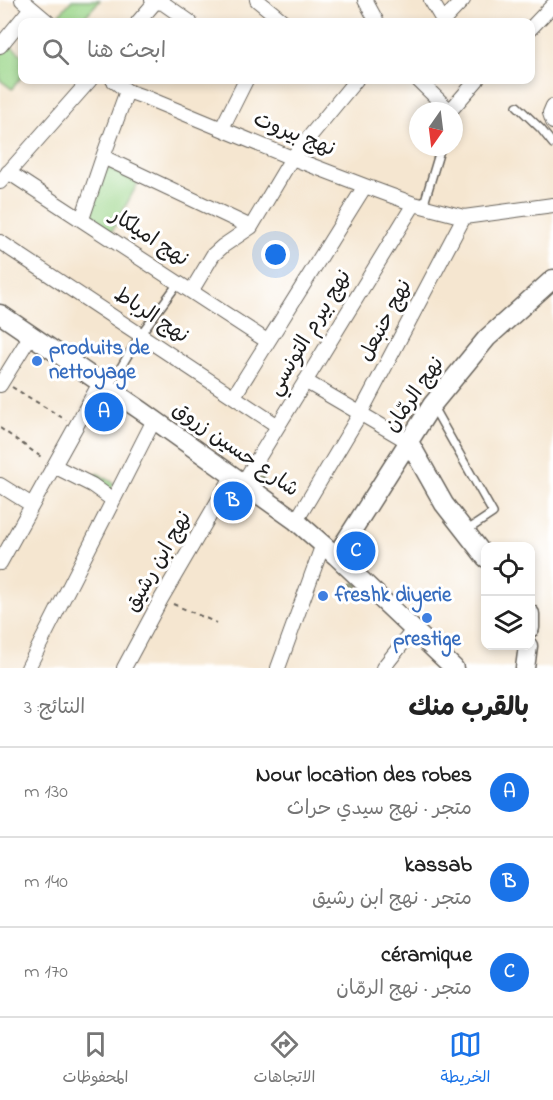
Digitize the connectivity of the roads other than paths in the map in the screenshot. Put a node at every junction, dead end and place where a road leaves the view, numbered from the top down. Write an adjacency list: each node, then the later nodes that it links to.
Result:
1 (257, 0): 11 (street)
2 (365, 0): 12 (street)
3 (431, 0): 13 (street)
4 (463, 0): 14 (street)
5 (155, 1): 9 (street); 10 (street)
6 (26, 4): 8 (street); 16 (street)
7 (553, 5): 15 (street)
8 (43, 18)
9 (141, 18)
10 (184, 18)
11 (279, 18)
12 (374, 18)
13 (442, 18)
14 (447, 18)
15 (535, 25)
16 (0, 46)
17 (86, 84): 34 (street)
18 (118, 84): 23 (street, نهج بيروت)
19 (244, 84): 29 (street)
20 (351, 84): 33 (street)
21 (422, 84): 24 (street)
22 (474, 84): 25 (street)
23 (127, 91): 29 (street, نهج بيروت); 32 (street)
24 (441, 102)
25 (458, 102)
26 (517, 106): 30 (lane)
27 (553, 106): 28 (street)
28 (553, 122)
29 (222, 128): 33 (street, نهج بيروت)
30 (553, 144)
31 (437, 156): 37 (lane)
32 (103, 157): 39 (street); 40 (street)
33 (292, 158): 35 (street, نهج بيروت); 40 (street)
34 (4, 177): 39 (street, نهج اميلكار)
35 (365, 186): 37 (street, نهج بيروت); 48 (street)
36 (553, 205): 38 (street)
37 (418, 206): 38 (street, نهج بيروت); 49 (street, نهج بيرم التونسي)
38 (464, 217): 54 (street, نهج حنبعل)
39 (82, 219): 43 (street, نهج اميلكار)
40 (251, 227): 44 (street)
41 (0, 242): 47 (street, نهج الرباط)
42 (553, 279): 53 (street, نهج الرمّان)
43 (179, 282): 44 (street, نهج اميلكار); 47 (lane)
44 (192, 290): 48 (street, نهج اميلكار)
45 (0, 314): 46 (street, شارع حسين زروق)
46 (31, 335): 50 (street); 51 (street, شارع حسين زروق)
47 (140, 335): 51 (lane); 52 (street, نهج الرباط)
48 (267, 341): 52 (street)
49 (305, 381): 54 (street); 56 (street, نهج بيرم التونسي)
50 (1, 383)
51 (104, 386): 55 (street, شارع حسين زروق); 58 (street)
52 (234, 396): 56 (street, نهج الرباط)
53 (432, 405): 57 (street, نهج الرمّان); 64 (lane)
54 (360, 414): 57 (street); 63 (street, نهج حنبعل)
55 (154, 420): 59 (street, شارع حسين زروق); 61 (street)
56 (278, 426): 59 (street, نهج بيرم التونسي)
57 (409, 442): 64 (street); 66 (street, نهج الرمّان)
58 (54, 466): 61 (street); 62 (street)
59 (238, 480): 63 (street, شارع حسين زروق); 73 (street, نهج ابن رشيق)
60 (0, 485): 62 (street)
61 (114, 500): 72 (street)
62 (32, 505): 65 (street)
63 (296, 521): 66 (street, شارع حسين زروق)
64 (464, 532): 67 (street)
65 (5, 544): 68 (street)
66 (329, 550): 69 (street, شارع حسين زروق); 71 (street)
67 (481, 552)
68 (0, 563)
69 (414, 629): 74 (street); 75 (street, شارع حسين زروق)
70 (527, 650): 76 (street)
71 (280, 667)
72 (28, 668)
73 (124, 668)
74 (383, 668)
75 (454, 668)
76 (525, 668)

